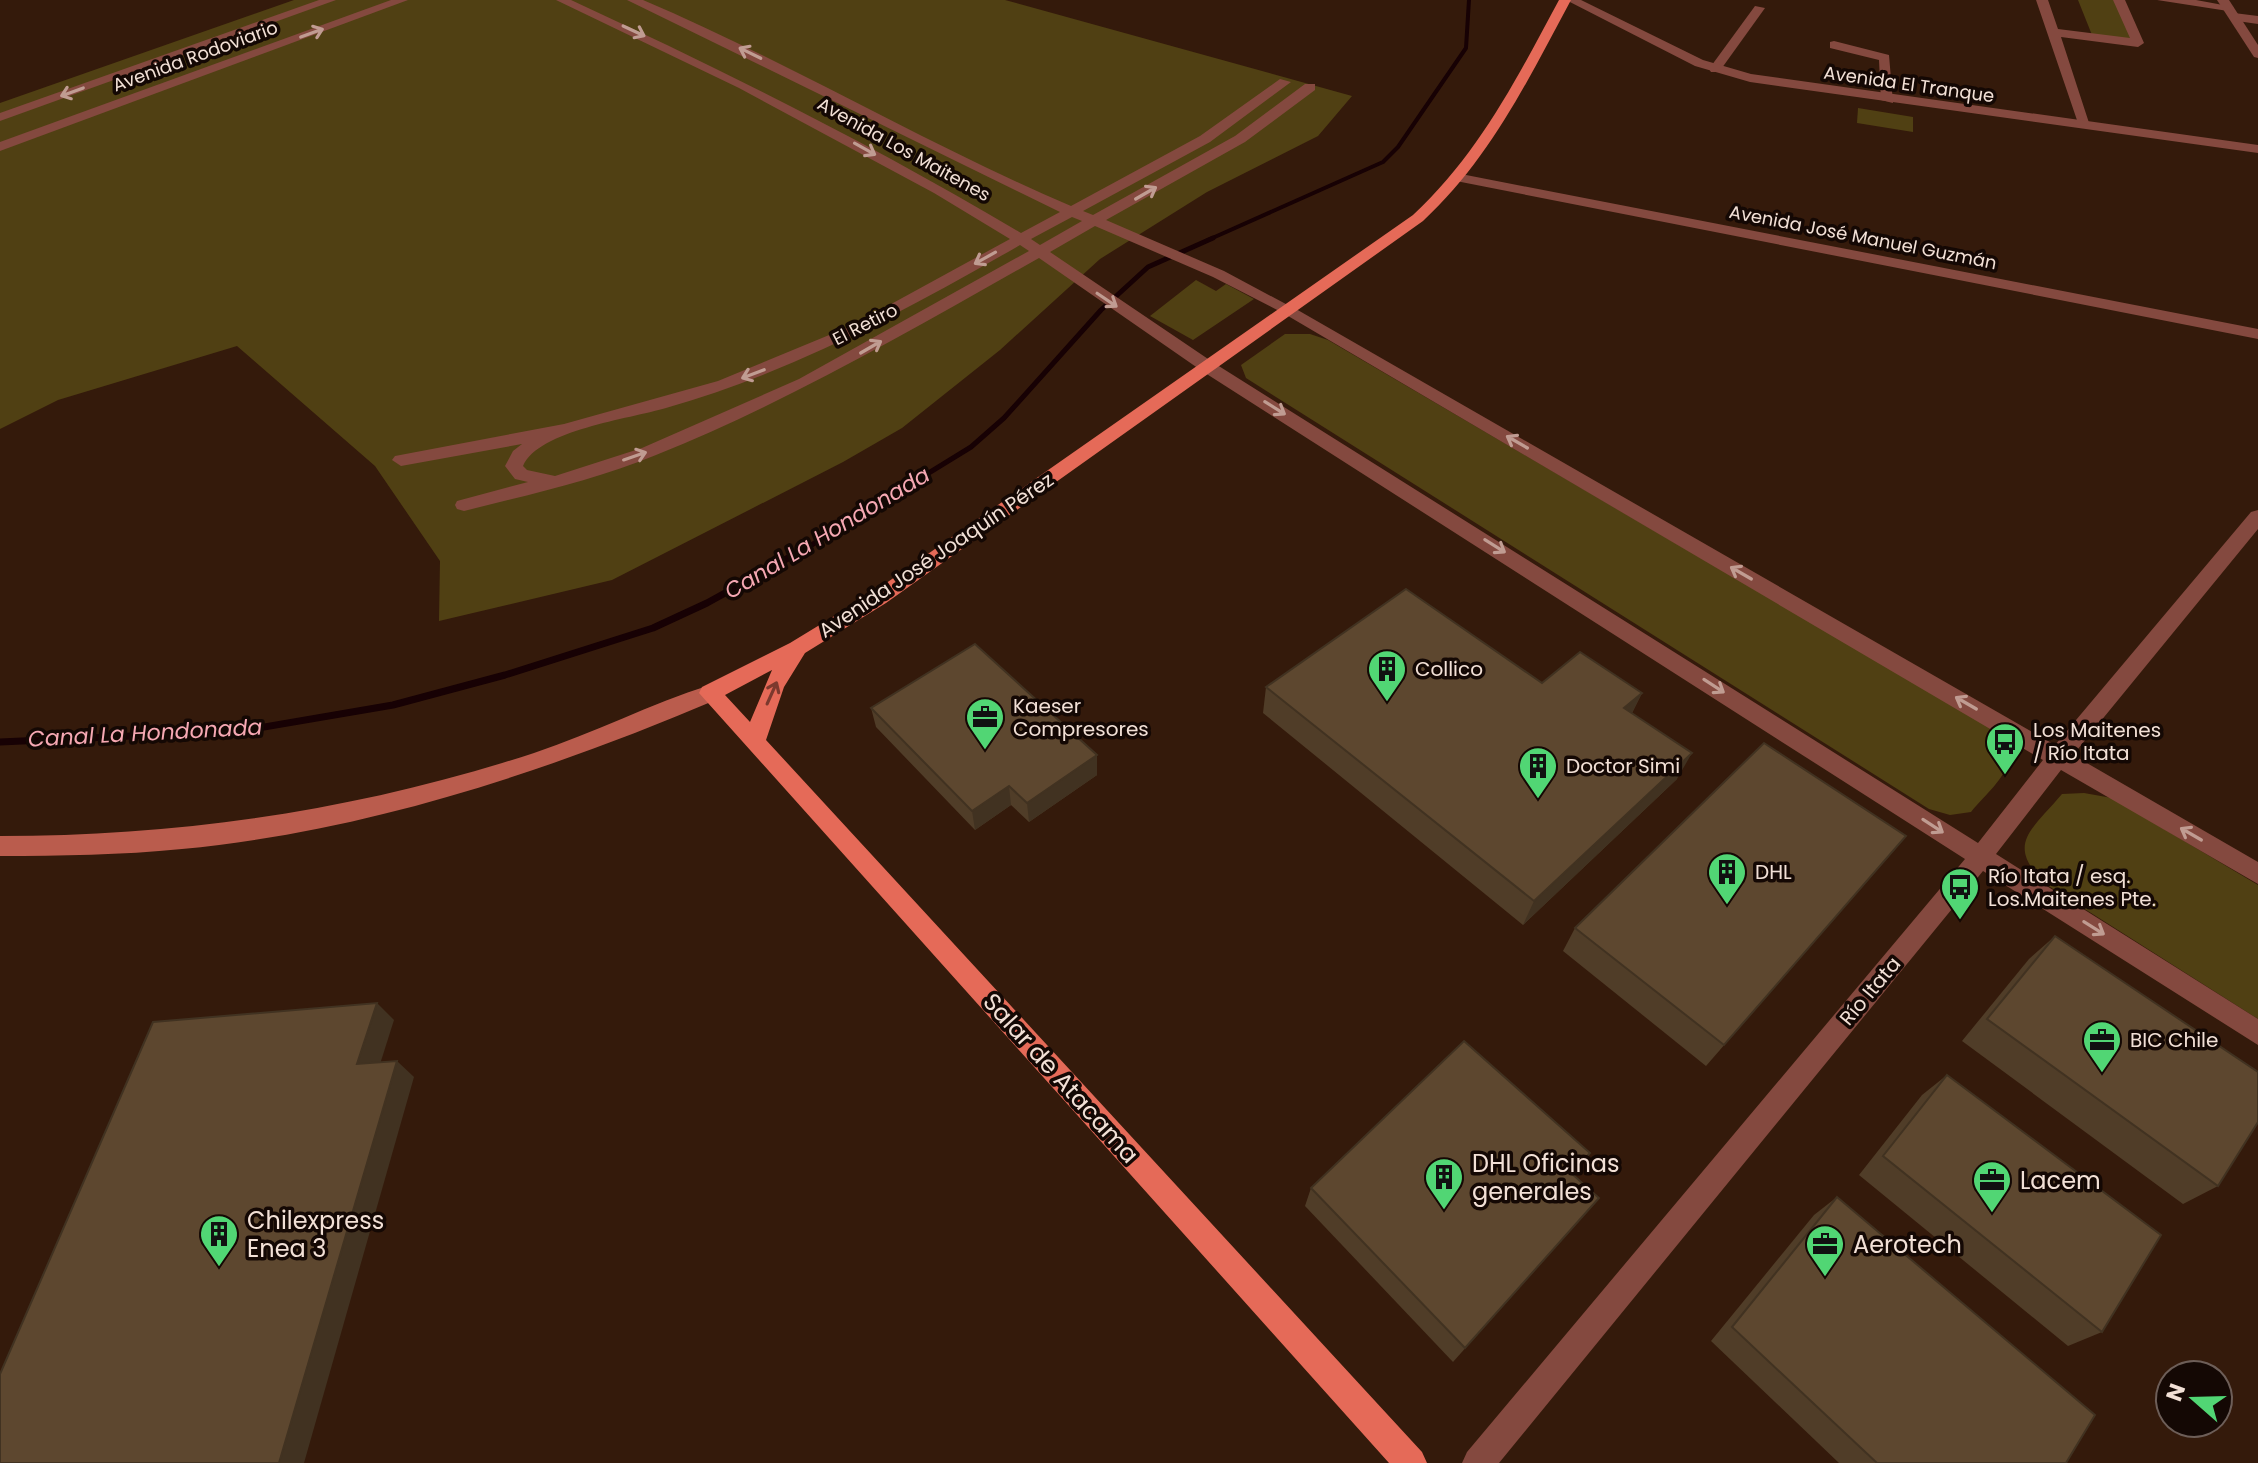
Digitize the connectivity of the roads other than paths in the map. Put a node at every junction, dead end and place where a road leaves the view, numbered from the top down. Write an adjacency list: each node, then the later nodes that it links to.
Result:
1 (330, 0): 24 (street, Avenida Rodoviario, one-way to 24)
2 (402, 0): 26 (street, Avenida Rodoviario, one-way to 2)
3 (562, 0): 19 (street, Avenida Los Maitenes, one-way to 19)
4 (633, 0): 17 (street, Avenida Los Maitenes, one-way to 4)
5 (1565, 0): 30 (main road, Avenida José Joaquín Pérez)
6 (1572, 0): 16 (street, Avenida El Tranque)
7 (2042, 0): 13 (street)
8 (2119, 0): 13 (street)
9 (2163, 0): 11 (street)
10 (1759, 8): 16 (street)
11 (2229, 8): 12 (street); 15 (street)
12 (2258, 20)
13 (2053, 32): 25 (street)
14 (1834, 45): 22 (street)
15 (2258, 54)
16 (1715, 69): 22 (street, Avenida El Tranque)
17 (787, 71): 19 (street); 31 (street, Avenida Los Maitenes)
18 (1285, 82): 21 (street, El Retiro)
19 (744, 85): 33 (street, Avenida Los Maitenes, one-way to 33)
20 (1310, 87): 23 (street, El Retiro)
21 (1271, 94): 23 (street); 31 (street, El Retiro)
22 (1888, 100): 25 (street, Avenida El Tranque)
23 (1293, 102): 32 (street, El Retiro, one-way to 23)
24 (1, 117)
25 (2086, 126): 29 (street, Avenida El Tranque)
26 (29, 136): 27 (street); 28 (street, Avenida Rodoviario)
27 (0, 140)
28 (0, 147)
29 (2258, 149)
30 (1461, 178): 35 (main road, Avenida José Joaquín Pérez); 36 (street, Avenida José Manuel Guzmán)
31 (1071, 211): 32 (street, Avenida Los Maitenes); 33 (street, El Retiro)
32 (1098, 221): 34 (street, El Retiro); 35 (street, Avenida Los Maitenes)
33 (1021, 239): 34 (street, Avenida Los Maitenes); 38 (street, El Retiro, one-way to 38)
34 (1039, 253): 37 (street, Avenida Los Maitenes, one-way to 37); 40 (street, El Retiro, one-way to 34)
35 (1289, 310): 37 (main road, Avenida José Joaquín Pérez); 46 (street, Avenida Los Maitenes, one-way to 35)
36 (2258, 334)
37 (1208, 367): 43 (main road, Avenida José Joaquín Pérez); 48 (street, Avenida Los Maitenes, one-way to 48)
38 (547, 435): 39 (street, El Retiro); 40 (street)
39 (401, 460)
40 (561, 480): 41 (street, El Retiro)
41 (464, 505)
42 (2258, 516): 46 (street, Río Itata)
43 (797, 648): 44 (main road, Avenida José Joaquín Pérez); 45 (main road, one-way to 43)
44 (710, 693): 45 (main road, Salar de Atacama); 47 (main road, Avenida José Joaquín Pérez)
45 (754, 742): 51 (main road, Salar de Atacama)
46 (2058, 757): 48 (street, Río Itata); 49 (street, Avenida Los Maitenes, one-way to 46)
47 (0, 846)
48 (1981, 857): 50 (street, Avenida Los Maitenes, one-way to 50); 52 (street, Río Itata)
49 (2258, 874)
50 (2258, 1033)
51 (1411, 1463)
52 (1478, 1463)

